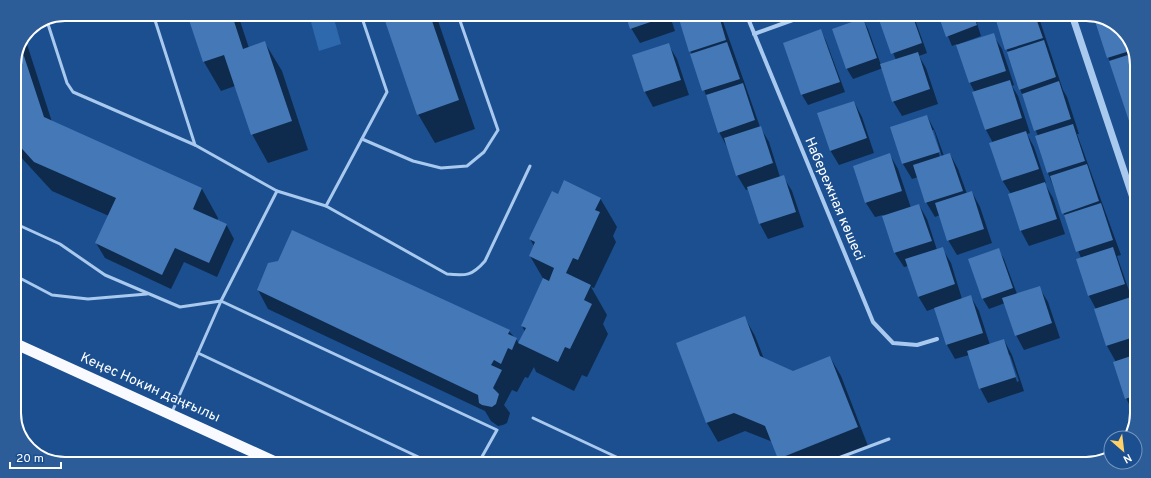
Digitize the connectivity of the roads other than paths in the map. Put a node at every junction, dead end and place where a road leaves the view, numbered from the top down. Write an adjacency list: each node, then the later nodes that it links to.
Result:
1 (155, 21): 10 (lane)
2 (363, 21): 9 (lane)
3 (460, 21): 9 (lane)
4 (749, 21): 8 (street, Набережная көшесі)
5 (791, 21): 8 (street)
6 (1073, 21): 12 (street)
7 (48, 24): 10 (lane)
8 (754, 34): 19 (street, Набережная көшесі)
9 (362, 139): 14 (lane)
10 (195, 145): 13 (lane)
11 (530, 166): 14 (lane)
12 (1130, 187)
13 (276, 191): 14 (lane); 18 (lane)
14 (326, 206)
15 (21, 226): 17 (lane)
16 (21, 279): 17 (lane)
17 (149, 294): 18 (lane)
18 (221, 302): 21 (lane); 27 (lane)
19 (937, 339)
20 (21, 346): 22 (highway, Кеңес Нокин даңғылы)
21 (198, 353): 22 (lane); 26 (lane)
22 (171, 414): 25 (highway, Кеңес Нокин даңғылы)
23 (533, 418): 28 (lane)
24 (889, 439): 29 (lane)
25 (264, 457)
26 (418, 457)
27 (481, 457)
28 (615, 457)
29 (841, 457)

